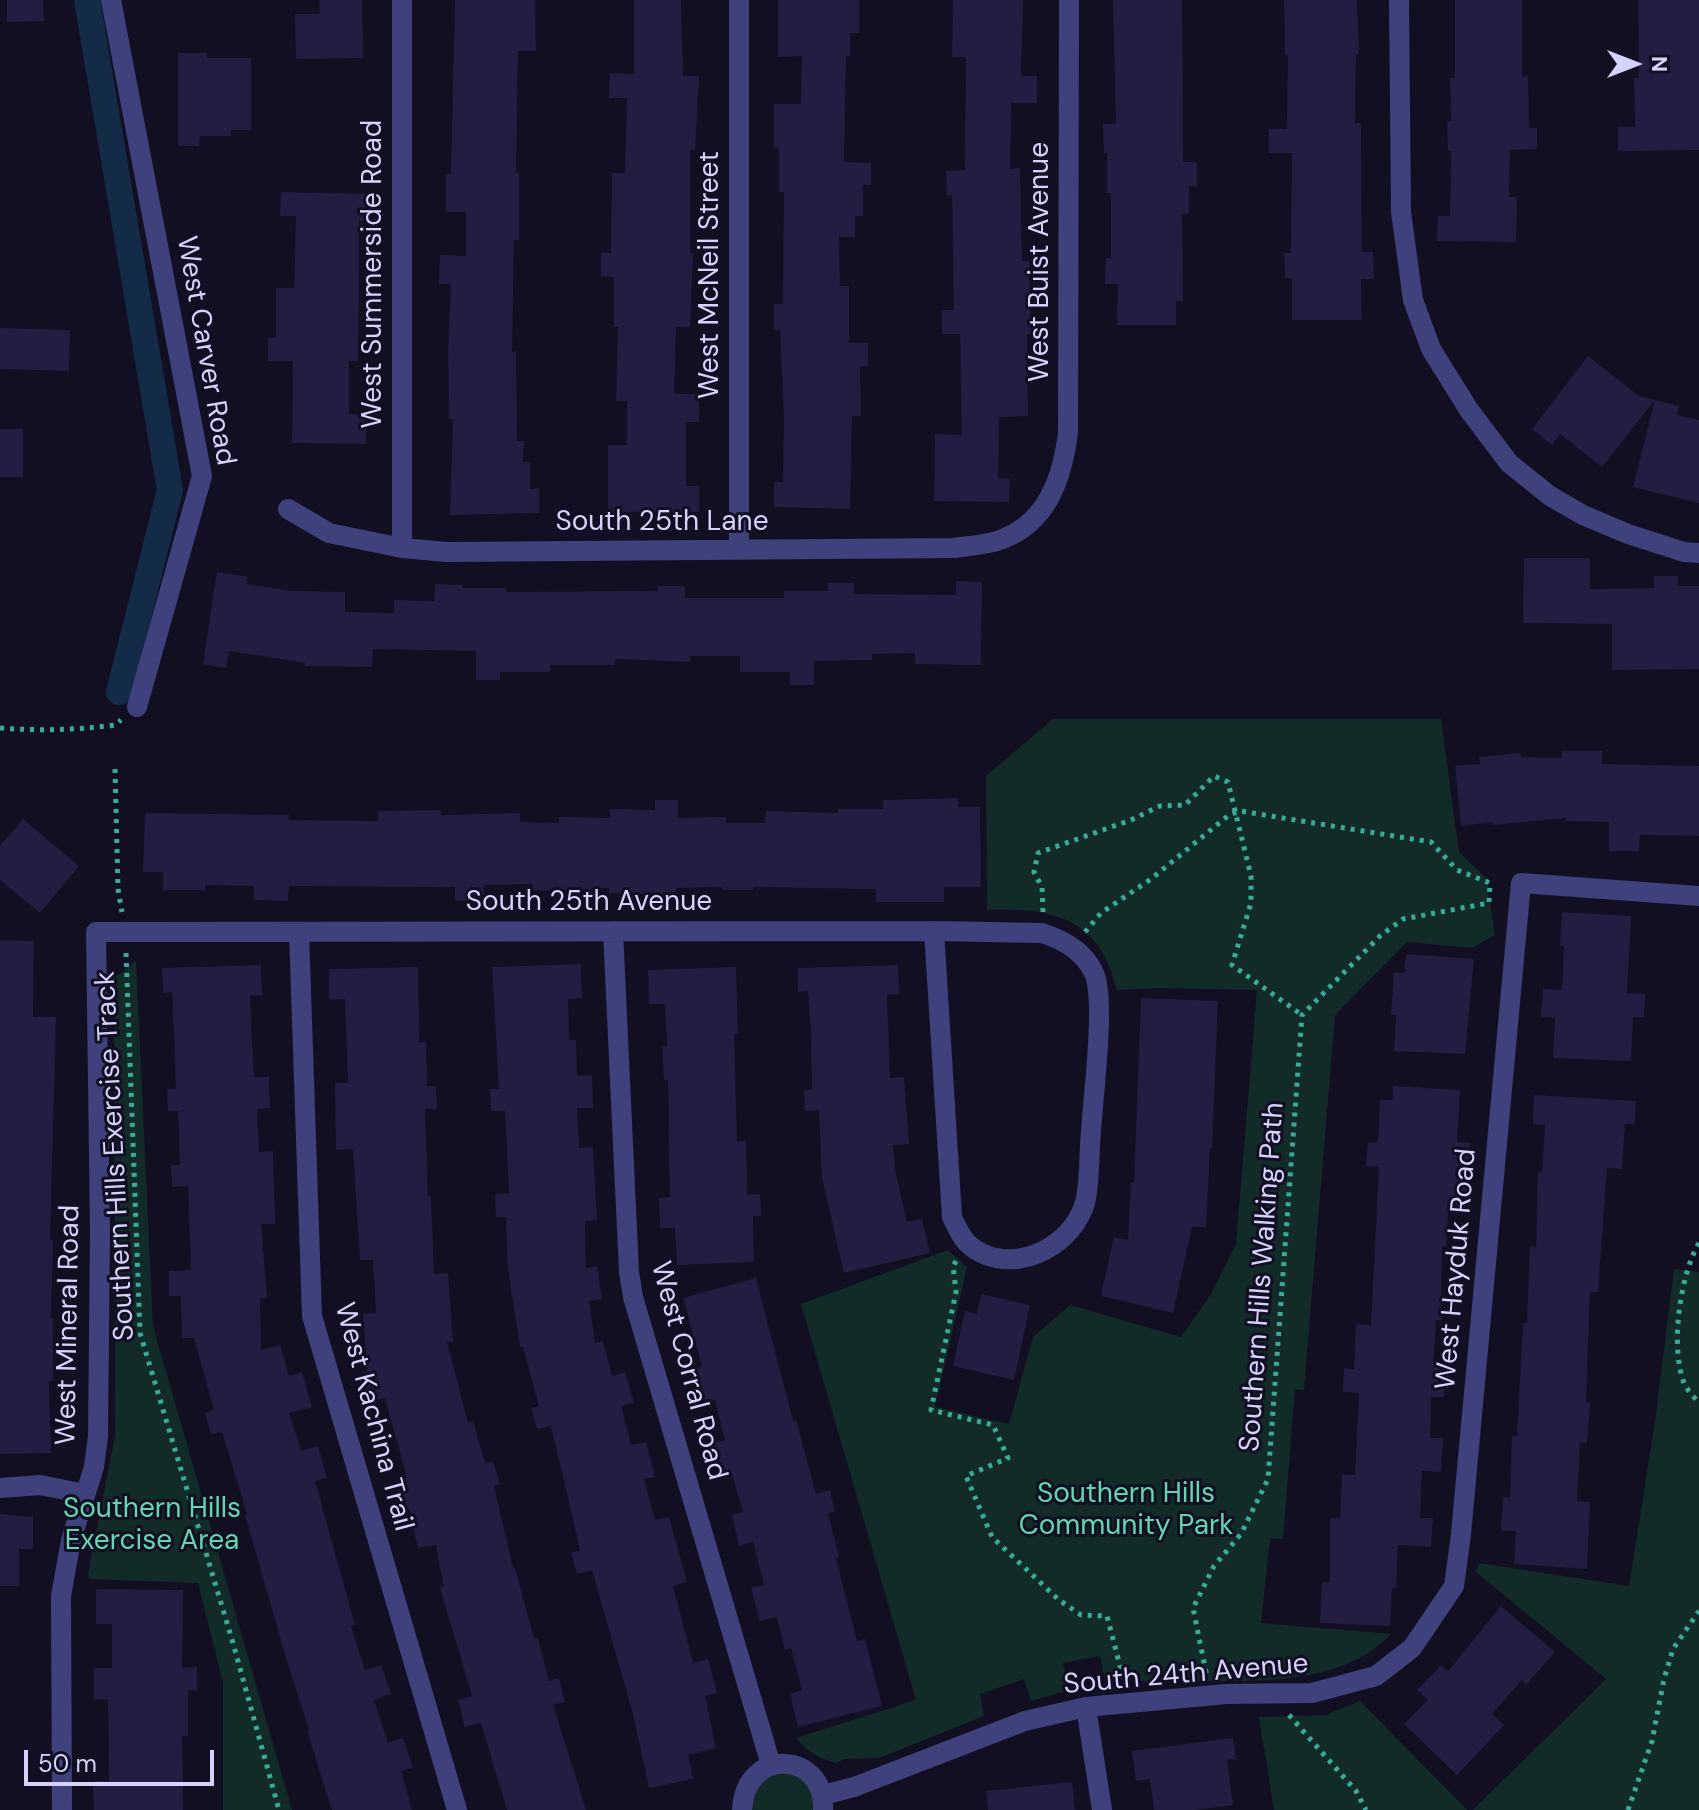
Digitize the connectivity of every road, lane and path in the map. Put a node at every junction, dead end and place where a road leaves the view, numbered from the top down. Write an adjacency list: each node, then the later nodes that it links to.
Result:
1 (111, 0): 11 (street, West Carver Road)
2 (402, 0): 8 (street, West Summerside Road)
3 (739, 0): 9 (street, West McNeil Street)
4 (1069, 0): 7 (street, West Buist Avenue)
5 (1399, 0): 10 (street)
6 (288, 509): 8 (street, South 25th Lane)
7 (1037, 516): 9 (street, South 25th Lane)
8 (402, 548): 9 (street, South 25th Lane)
9 (739, 550)
10 (1699, 553)
11 (137, 707)
12 (115, 725): 13 (path)
13 (0, 728)
14 (115, 769): 22 (path, Southern Hills Exercise Track)
15 (1236, 813): 17 (path); 23 (path); 24 (path); 24 (path)
16 (1699, 896): 31 (street, West Hayduk Road)
17 (1054, 918)
18 (613, 931): 19 (street, South 25th Avenue); 21 (street, South 25th Avenue); 36 (street, West Corral Road)
19 (934, 931): 23 (street, South 25th Avenue); 26 (street)
20 (96, 932): 22 (street, South 25th Avenue); 29 (street, West Mineral Road)
21 (299, 932): 22 (street, South 25th Avenue); 40 (street, West Kachina Trail)
22 (125, 933): 39 (path, Southern Hills Exercise Track)
23 (1080, 943): 26 (street)
24 (1302, 1015): 32 (path, Southern Hills Walking Path)
25 (1699, 1243): 27 (path)
26 (969, 1244): 34 (path)
27 (1699, 1403)
28 (0, 1488): 29 (street)
29 (85, 1494): 38 (street, West Mineral Road)
30 (1699, 1611): 44 (path)
31 (1412, 1648): 33 (street, South 24th Avenue)
32 (1209, 1683)
33 (1270, 1694): 34 (street, South 24th Avenue); 43 (path)
34 (1130, 1703): 35 (street, South 24th Avenue)
35 (1086, 1707): 37 (street, South 24th Avenue); 42 (street)
36 (771, 1765): 37 (street, South 24th Avenue); 41 (street)
37 (823, 1803)
38 (62, 1810)
39 (279, 1810)
40 (457, 1810)
41 (742, 1810)
42 (1102, 1810)
43 (1366, 1810)
44 (1628, 1810)

